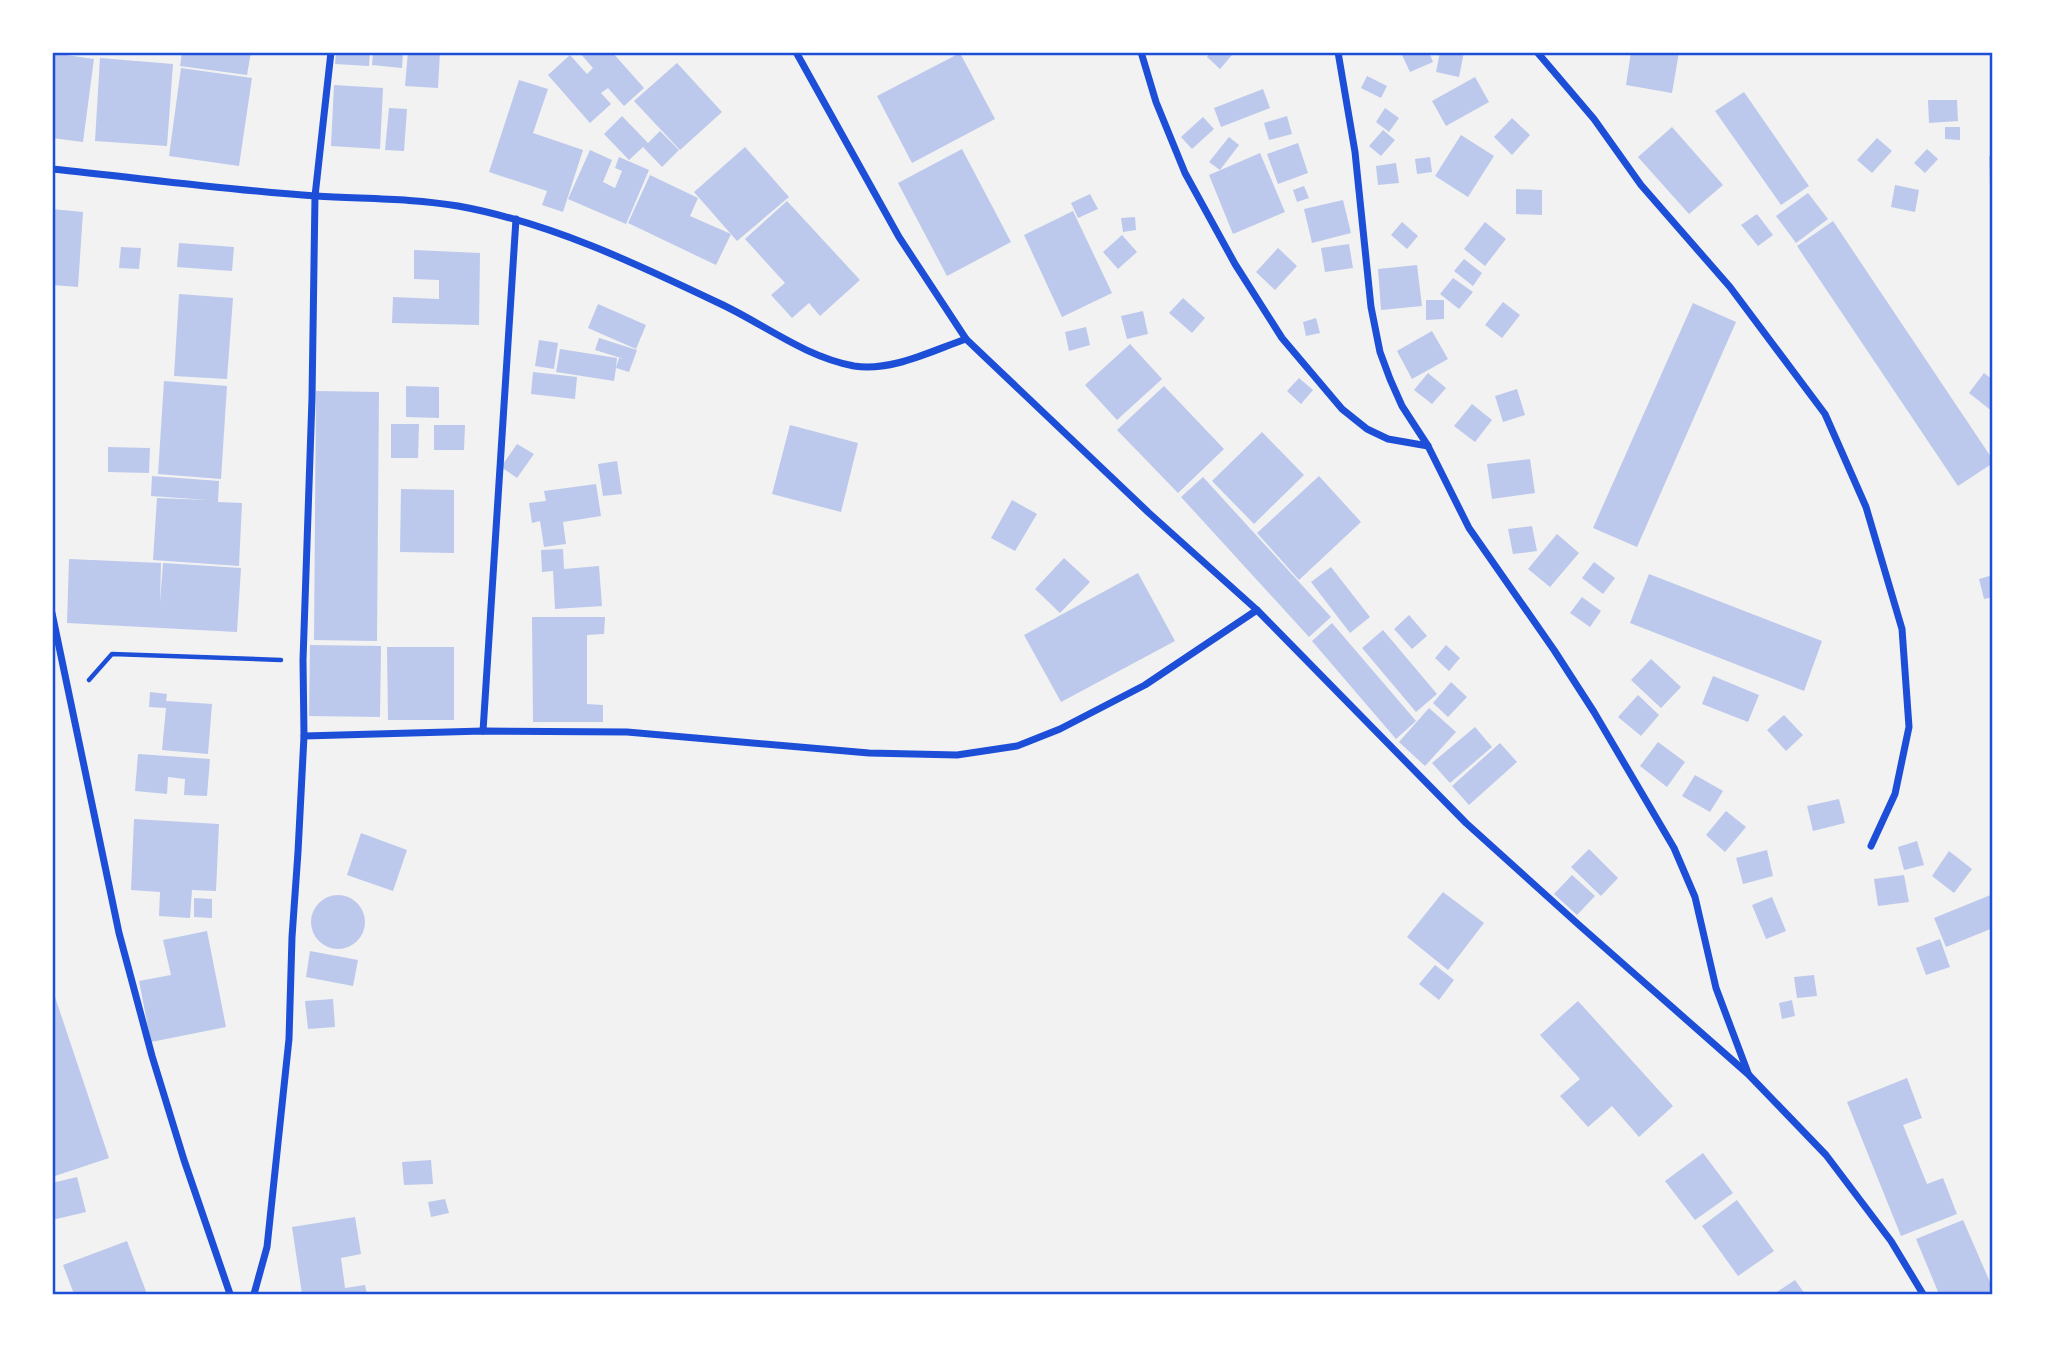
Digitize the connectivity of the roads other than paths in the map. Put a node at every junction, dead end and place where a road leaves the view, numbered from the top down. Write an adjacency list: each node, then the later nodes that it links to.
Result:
1 (331, 52): 7 (street)
2 (796, 52): 9 (street)
3 (1141, 52): 10 (street)
4 (1338, 52): 10 (street)
5 (1536, 52): 15 (street)
6 (52, 169): 7 (street)
7 (315, 196): 8 (street); 14 (street)
8 (516, 219): 9 (street); 13 (street)
9 (966, 339): 11 (street)
10 (1428, 446): 16 (street)
11 (1257, 610): 13 (street); 16 (street)
12 (52, 613): 17 (street)
13 (483, 731): 14 (street)
14 (304, 736): 18 (street)
15 (1871, 846)
16 (1748, 1074): 19 (street)
17 (230, 1294)
18 (254, 1294)
19 (1923, 1294)

